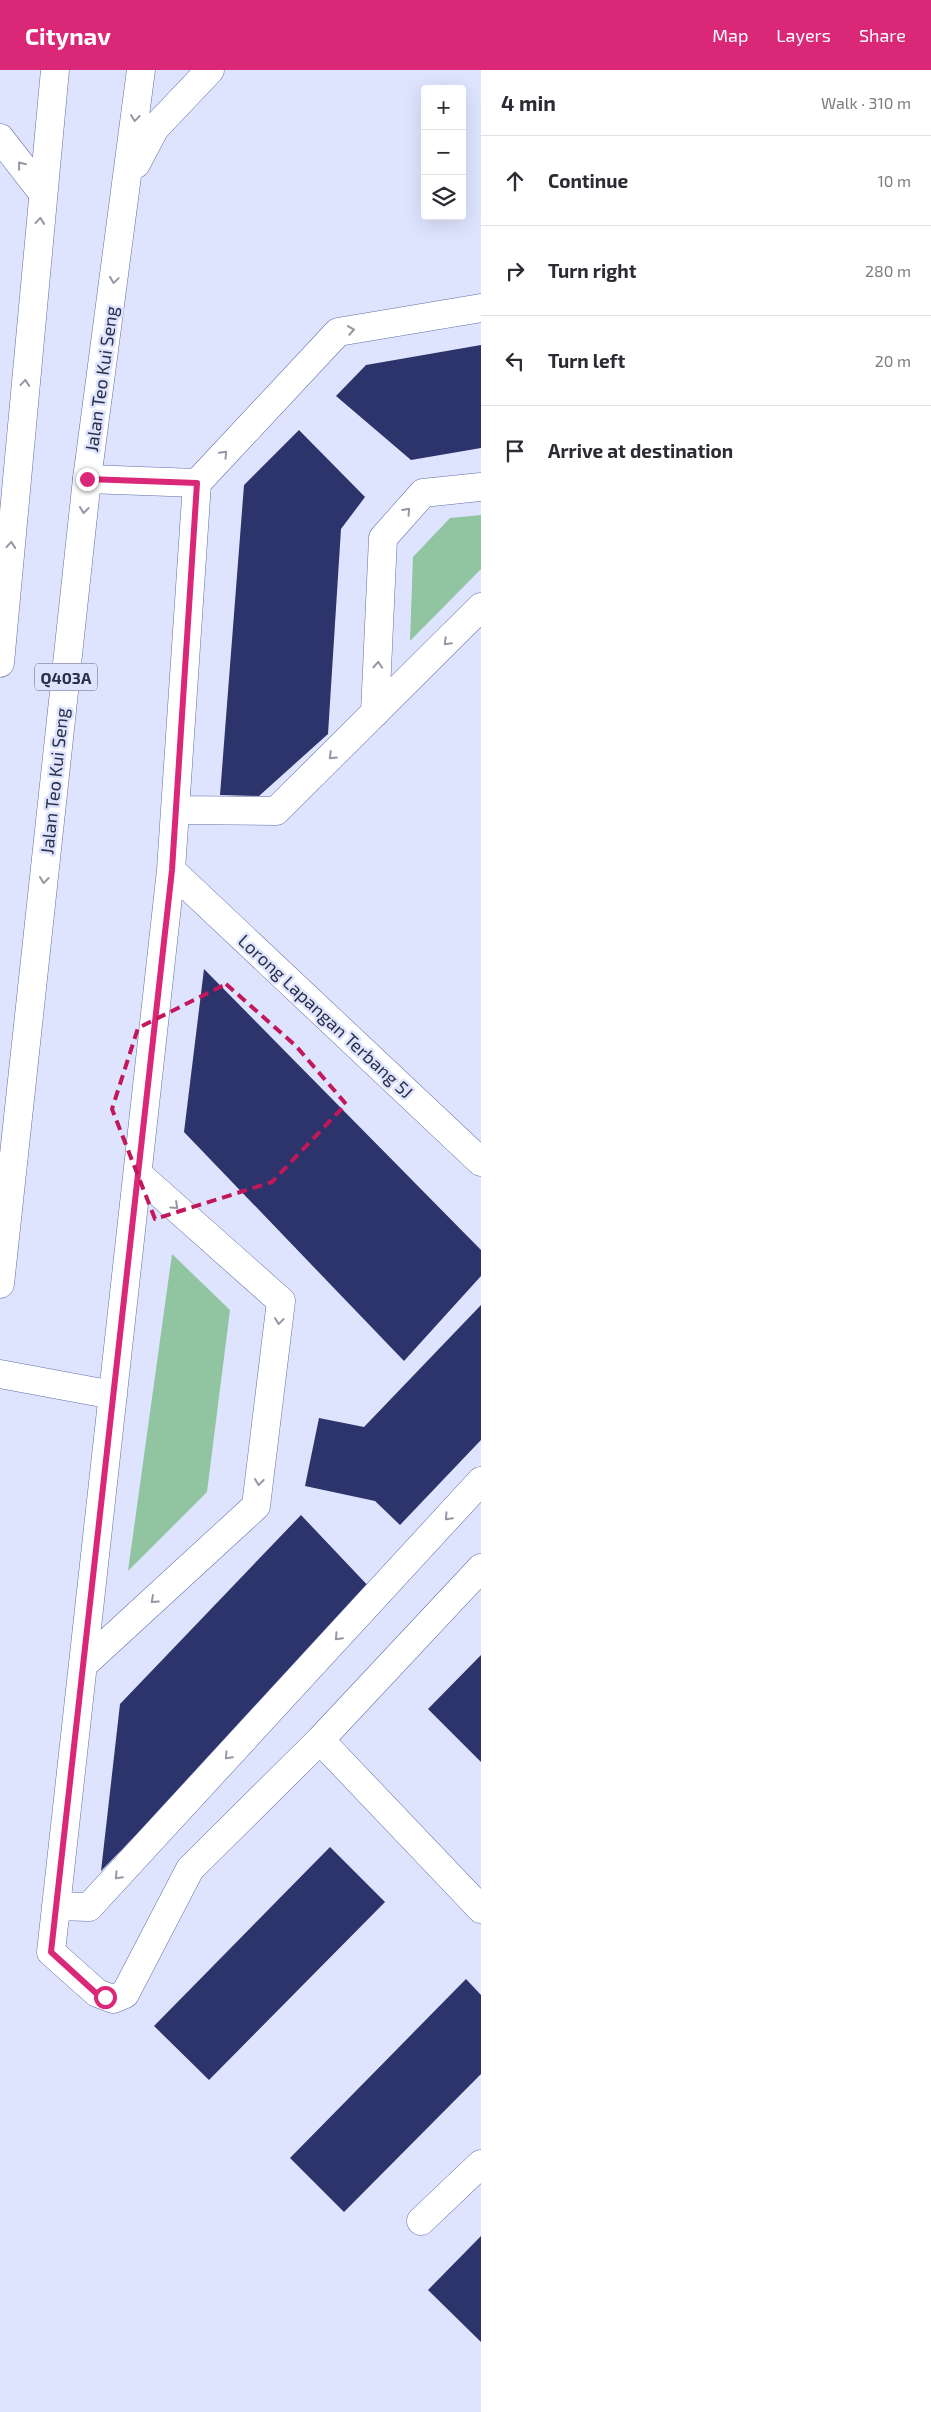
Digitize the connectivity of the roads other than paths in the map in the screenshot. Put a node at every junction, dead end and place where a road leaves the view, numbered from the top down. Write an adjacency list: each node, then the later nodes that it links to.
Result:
1 (55, 70): 6 (main road)
2 (141, 70): 5 (main road, Jalan Teo Kui Seng / Q403A, one-way to 5)
3 (210, 70): 5 (main road)
4 (0, 138): 6 (main road, one-way to 4)
5 (128, 178): 8 (main road, Jalan Teo Kui Seng / Q403A, one-way to 8)
6 (42, 192): 12 (main road, one-way to 6)
7 (481, 308): 9 (main road, one-way to 7)
8 (87, 479): 9 (main road); 18 (main road, Jalan Teo Kui Seng / Q403A, one-way to 18)
9 (197, 483): 14 (main road)
10 (481, 487): 13 (main road, one-way to 10)
11 (481, 607): 13 (main road, one-way to 13)
12 (0, 663)
13 (376, 713): 14 (main road, one-way to 14)
14 (175, 810): 15 (main road)
15 (172, 870): 16 (main road, Lorong Lapangan Terbang 5J); 17 (main road)
16 (481, 1162)
17 (138, 1174): 20 (main road); 23 (main road, one-way to 23)
18 (0, 1284)
19 (0, 1374): 20 (main road)
20 (113, 1396): 23 (main road)
21 (481, 1482): 25 (main road, one-way to 25)
22 (481, 1568): 24 (main road)
23 (83, 1665): 25 (main road)
24 (320, 1740): 25 (main road); 26 (main road)
25 (56, 1906)
26 (481, 1909)
27 (481, 2164): 28 (main road)
28 (421, 2221)

